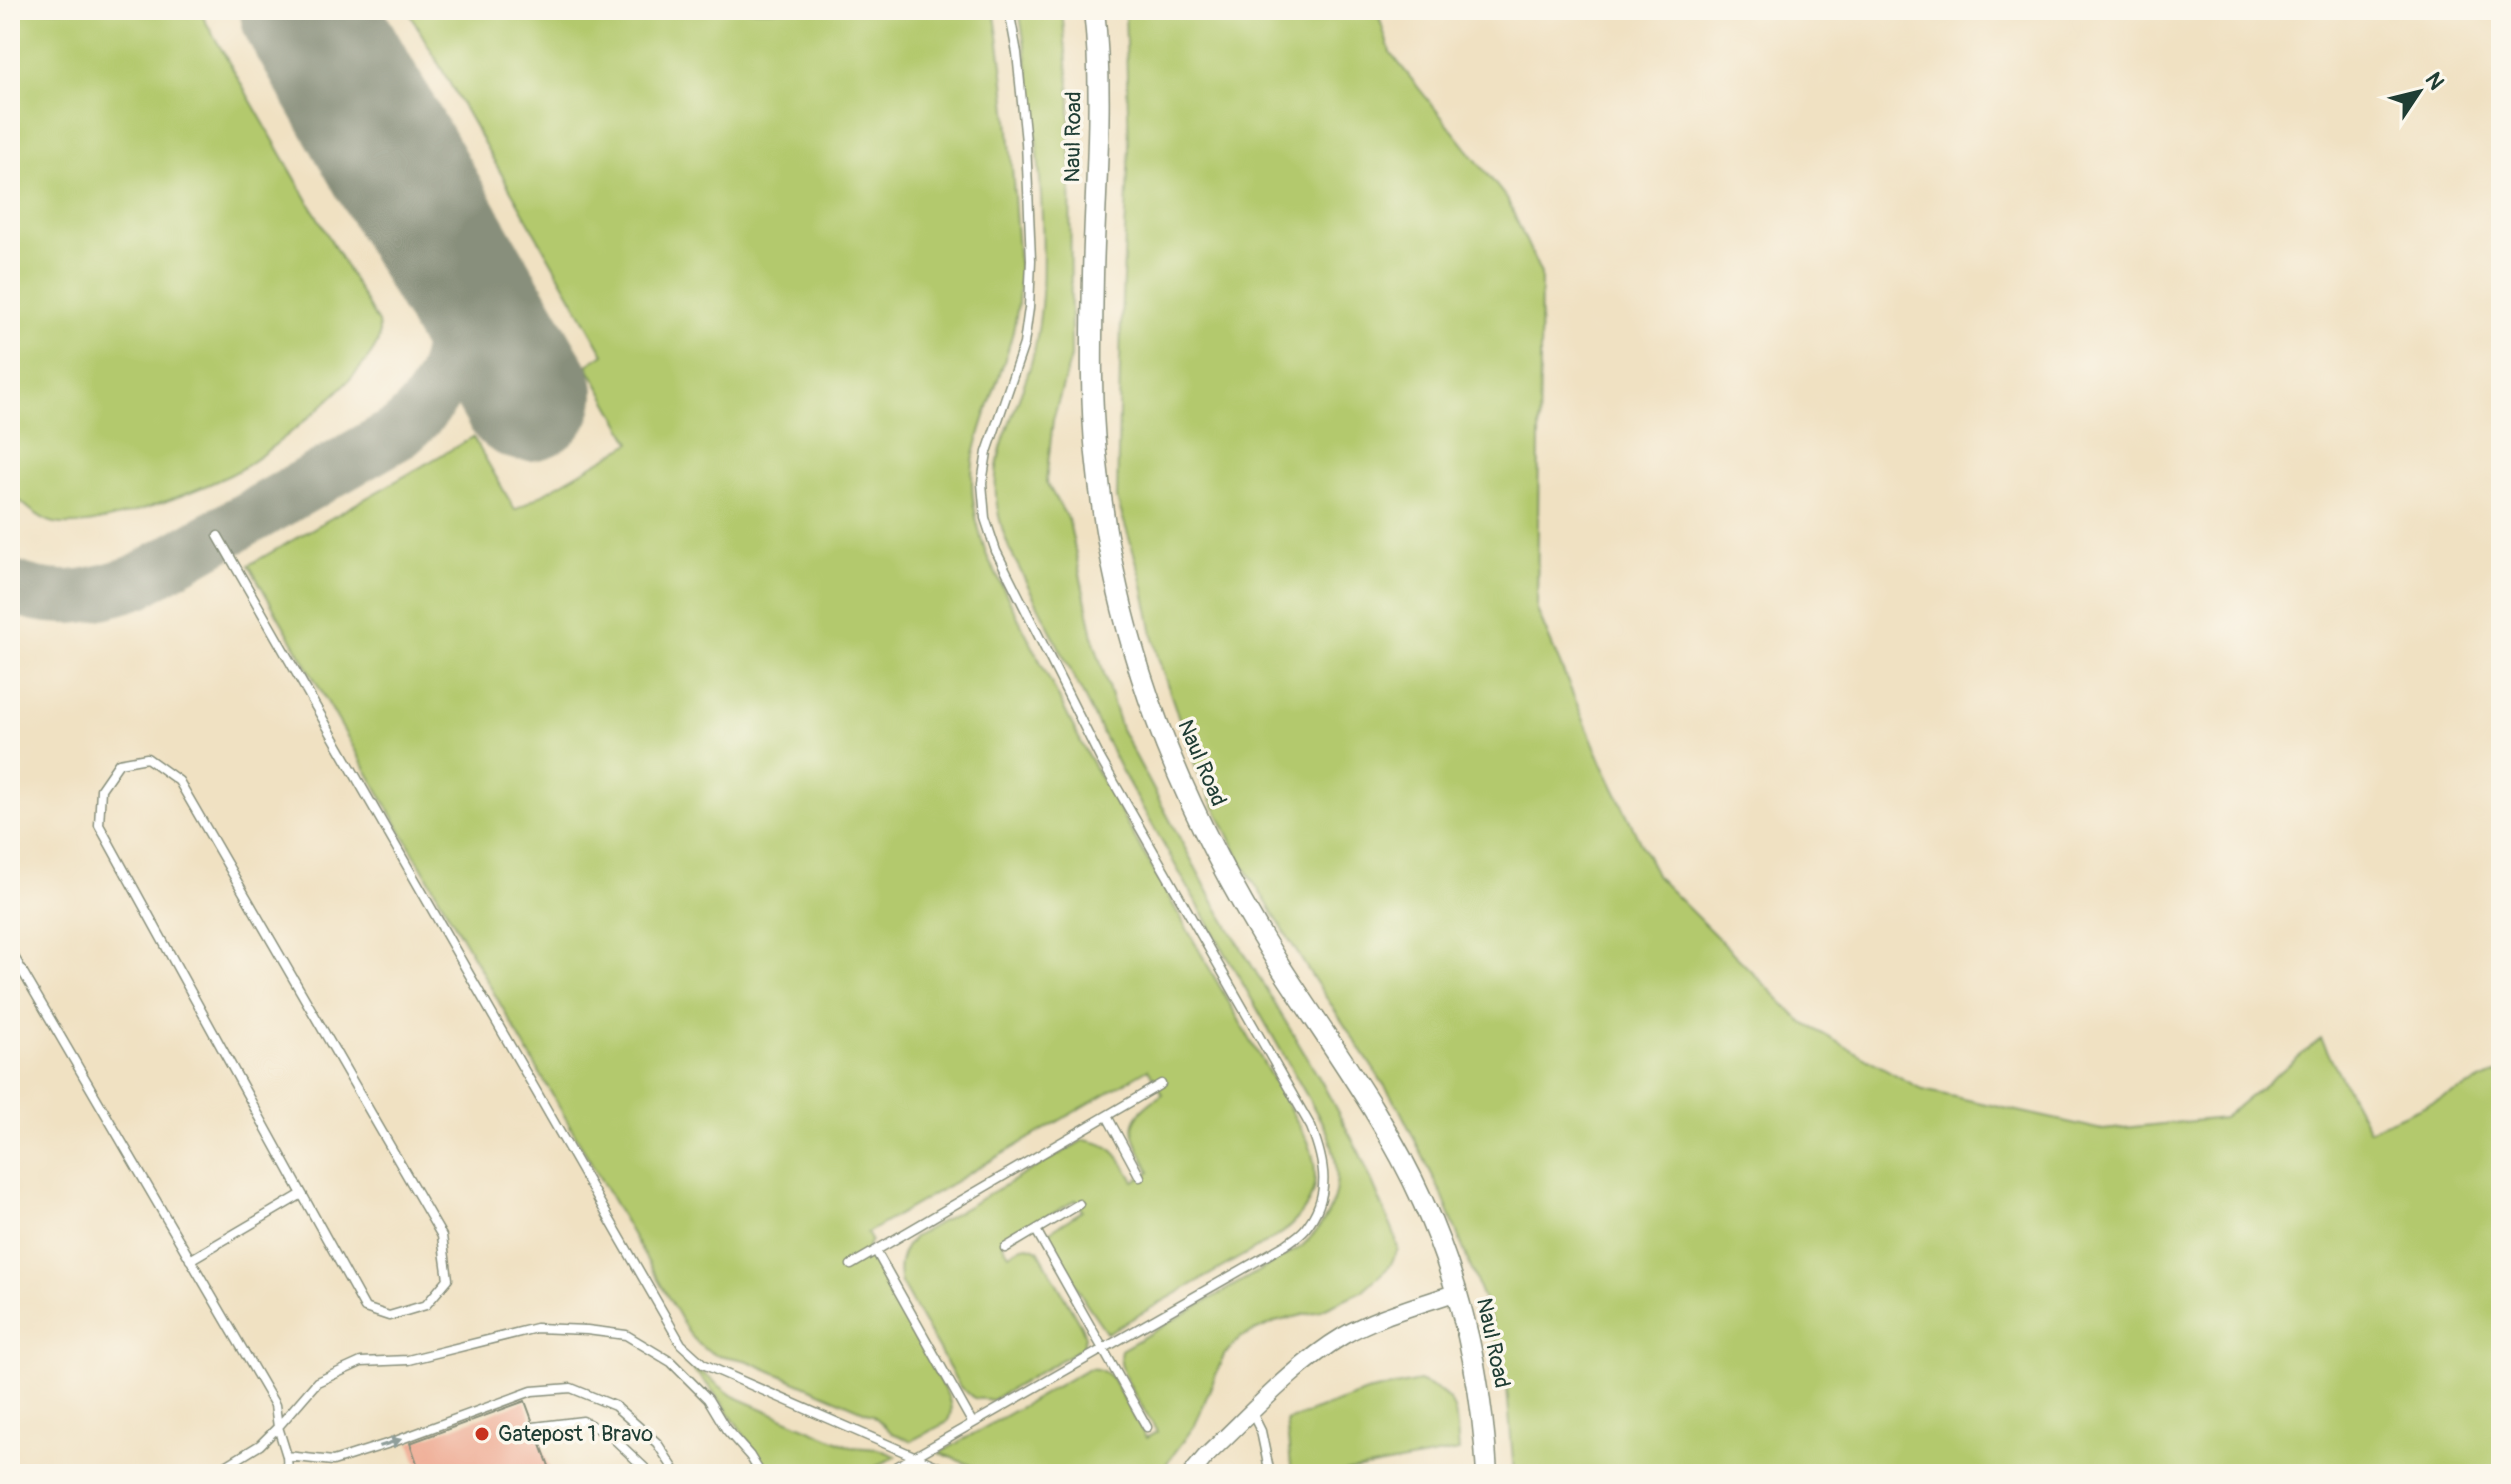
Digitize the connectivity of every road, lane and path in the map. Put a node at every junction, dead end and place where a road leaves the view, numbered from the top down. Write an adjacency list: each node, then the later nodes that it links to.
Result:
1 (1009, 10): 16 (lane)
2 (1094, 10): 15 (street, Naul Road)
3 (218, 536): 23 (lane)
4 (10, 950): 13 (lane)
5 (1161, 1084): 6 (lane)
6 (1107, 1116): 7 (lane); 12 (lane)
7 (1140, 1177)
8 (302, 1194): 8 (lane); 13 (lane)
9 (1079, 1204): 10 (lane)
10 (1036, 1230): 11 (lane); 16 (lane)
11 (1005, 1248)
12 (876, 1251): 14 (lane); 18 (lane)
13 (190, 1260): 19 (lane)
14 (851, 1265)
15 (1457, 1292): 17 (street); 33 (street, Naul Road)
16 (1102, 1348): 18 (lane); 21 (lane)
17 (1252, 1413): 31 (street); 32 (lane)
18 (972, 1422): 23 (lane)
19 (278, 1427): 22 (lane); 24 (lane); 28 (lane)
20 (534, 1427): 26 (lane)
21 (1147, 1427)
22 (287, 1456): 25 (lane); 27 (lane, one-way to 27)
23 (913, 1456): 29 (lane); 30 (lane)
24 (213, 1474)
25 (288, 1474)
26 (651, 1474)
27 (677, 1474)
28 (761, 1474)
29 (884, 1474)
30 (955, 1474)
31 (1191, 1474)
32 (1270, 1474)
33 (1487, 1474)

